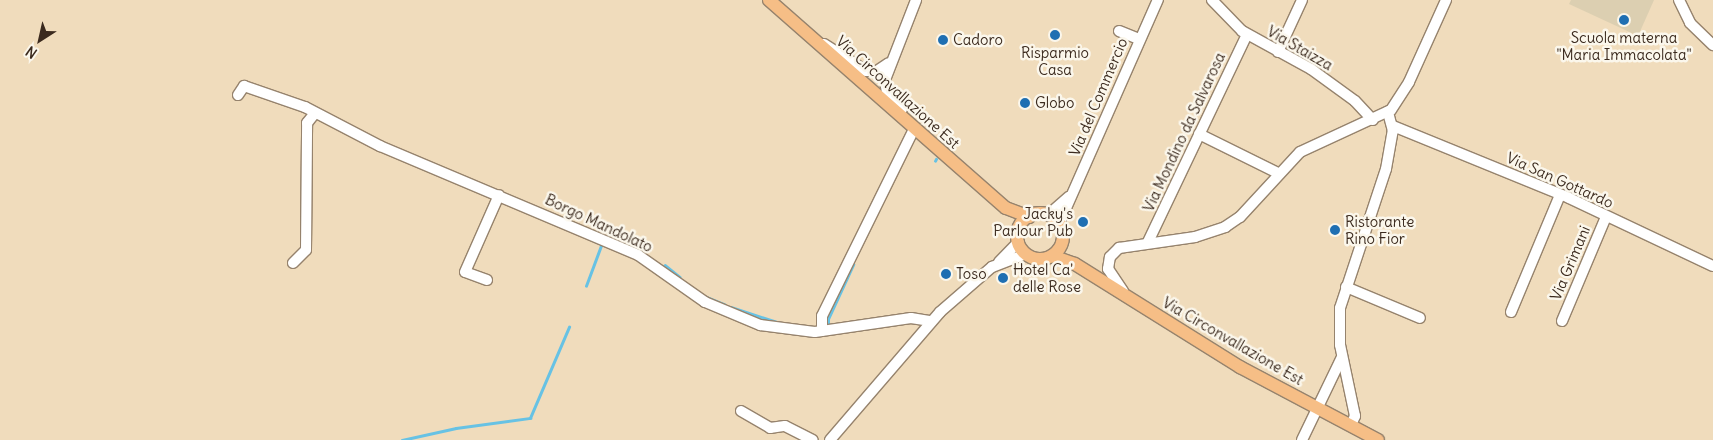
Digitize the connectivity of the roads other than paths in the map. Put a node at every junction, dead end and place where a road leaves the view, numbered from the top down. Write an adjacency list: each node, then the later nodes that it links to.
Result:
1 (769, 0): 12 (main road, Via Circonvallazione Est)
2 (916, 0): 16 (street)
3 (1153, 0): 9 (street, Via del Commercio)
4 (1158, 0): 9 (street, Via del Commercio)
5 (1212, 0): 11 (street, Via Staizza)
6 (1302, 0): 15 (street)
7 (1446, 0): 18 (street)
8 (1679, 0): 14 (street)
9 (1152, 12): 13 (street, Via del Commercio)
10 (1119, 31): 13 (street)
11 (1247, 34): 15 (street, Via Staizza); 23 (street, Via Mondino da Salvarosa)
12 (814, 39): 16 (street); 22 (main road, Via Circonvallazione Est)
13 (1139, 39): 27 (street, Via del Commercio)
14 (1713, 45)
15 (1278, 52): 20 (street, Via Staizza)
16 (889, 63): 24 (street)
17 (238, 95): 19 (street, Borgo Mandolato)
18 (1388, 112): 20 (street); 21 (street)
19 (315, 113): 26 (street, Borgo Mandolato); 40 (street)
20 (1373, 120): 25 (street)
21 (1393, 126): 28 (street, Via San Gottardo); 44 (street)
22 (914, 129): 24 (main road, Via Circonvallazione Est); 50 (street)
23 (1199, 134): 25 (street); 35 (street, Via Mondino da Salvarosa)
24 (932, 144): 29 (main road, Via Circonvallazione Est)
25 (1278, 173): 35 (street)
26 (499, 195): 43 (street); 50 (street, Borgo Mandolato)
27 (1072, 195): 30 (street); 33 (street, Via del Commercio)
28 (1560, 195): 32 (street, Via San Gottardo); 46 (street)
29 (1006, 208): 31 (main road); 34 (main road)
30 (1048, 215): 31 (main road); 33 (main road)
31 (1029, 217): 34 (main road)
32 (1606, 217): 42 (street, Via San Gottardo); 49 (street, Via Grimani)
33 (1059, 224): 36 (main road)
34 (1018, 237): 37 (main road); 39 (street)
35 (1148, 242): 45 (street)
36 (1061, 246): 38 (main road); 41 (main road)
37 (1026, 254): 38 (main road); 39 (street)
38 (1052, 256): 41 (main road)
39 (999, 262): 48 (street)
40 (293, 263)
41 (1075, 264): 45 (main road, Via Circonvallazione Est)
42 (1713, 266)
43 (487, 280)
44 (1346, 288): 47 (street); 51 (street)
45 (1130, 299): 52 (main road, Via Circonvallazione Est)
46 (1511, 312)
47 (1420, 318)
48 (931, 321): 50 (street, Borgo Mandolato); 57 (street)
49 (1562, 321)
50 (822, 331)
51 (1342, 357): 52 (street); 54 (street)
52 (1318, 408): 54 (main road, Via Circonvallazione Est); 58 (street)
53 (741, 410): 56 (street)
54 (1351, 426): 55 (main road, Via Circonvallazione Est)
55 (1362, 436): 59 (main road, Via Circonvallazione Est)
56 (813, 440)
57 (830, 440)
58 (1302, 440)
59 (1378, 440)

